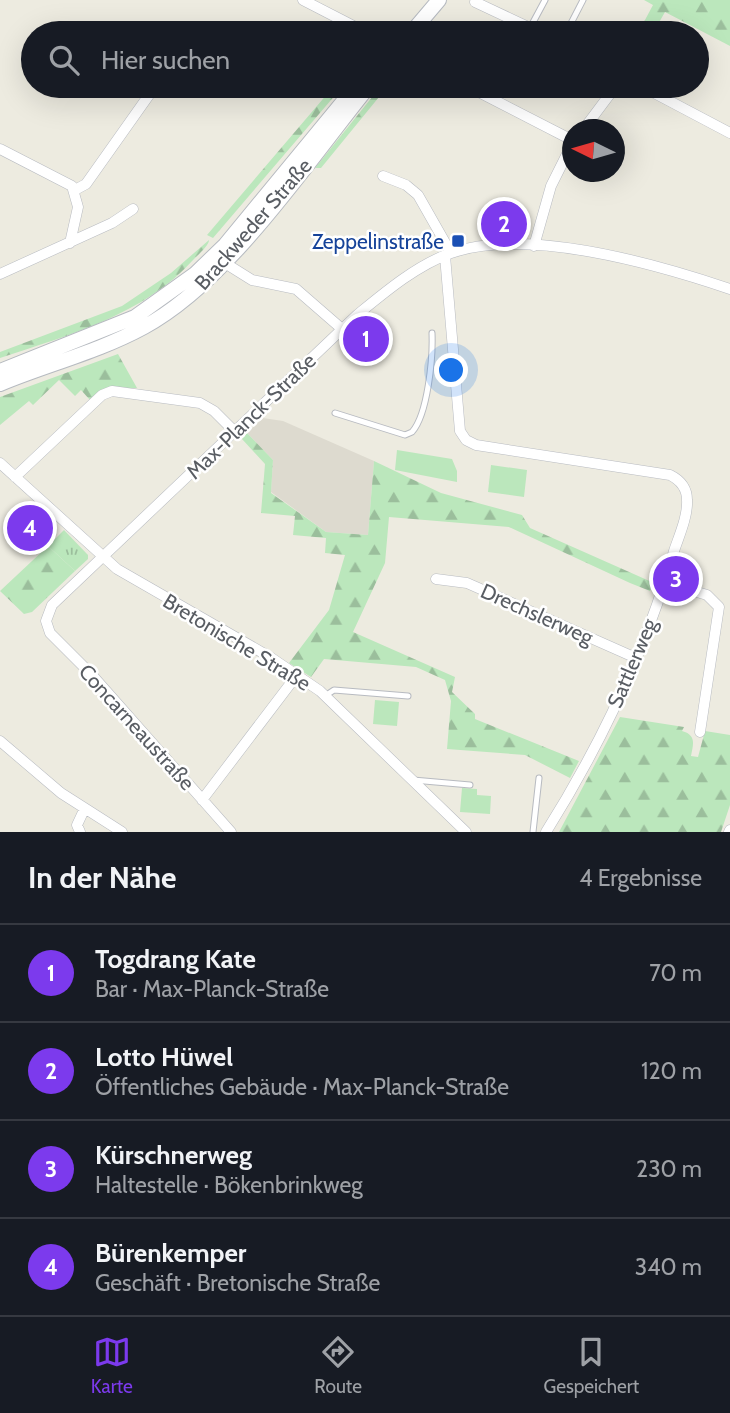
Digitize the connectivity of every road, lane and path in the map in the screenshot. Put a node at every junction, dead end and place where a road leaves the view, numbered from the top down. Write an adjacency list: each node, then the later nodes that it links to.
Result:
1 (303, 0): 7 (street)
2 (427, 0): 8 (main road)
3 (439, 0): 9 (main road)
4 (545, 0): 11 (lane)
5 (583, 0): 12 (lane)
6 (475, 2): 10 (street)
7 (344, 21)
8 (409, 21)
9 (421, 21)
10 (515, 21)
11 (534, 21)
12 (572, 21)
13 (147, 98): 25 (street)
14 (347, 98): 30 (main road, Brackweder Straße)
15 (359, 98): 30 (main road, Brackweder Straße)
16 (490, 98): 21 (street)
17 (608, 98): 19 (street)
18 (662, 98): 20 (street)
19 (592, 119)
20 (730, 134)
21 (562, 137)
22 (0, 149): 25 (street)
23 (562, 163): 28 (street)
24 (383, 176): 29 (street)
25 (75, 190): 27 (street)
26 (133, 209): 27 (street)
27 (70, 243): 31 (street)
28 (534, 246): 29 (street, Max-Planck-Straße); 32 (street, Max-Planck-Straße)
29 (448, 255): 33 (street, Max-Planck-Straße); 43 (street, Sattlerweg)
30 (219, 260): 33 (street); 35 (main road, Brackweder Straße); 36 (main road, Brackweder Straße)
31 (0, 274)
32 (730, 289)
33 (342, 329): 38 (street, Max-Planck-Straße)
34 (432, 333): 37 (lane)
35 (0, 371)
36 (0, 384)
37 (335, 413)
38 (235, 432): 40 (street); 41 (street, Max-Planck-Straße)
39 (0, 463): 40 (street, Bretonische Straße)
40 (15, 477): 41 (street, Bretonische Straße)
41 (104, 558): 44 (street, Max-Planck-Straße); 46 (street, Bretonische Straße)
42 (436, 579): 45 (street, Drechslerweg)
43 (664, 582): 45 (street, Sattlerweg); 49 (street)
44 (46, 621): 54 (street, Concarneaustraße)
45 (636, 658): 61 (street, Sattlerweg)
46 (297, 675): 47 (street, Bretonische Straße); 54 (street)
47 (325, 695): 48 (lane); 52 (street, Bretonische Straße)
48 (408, 696)
49 (699, 732)
50 (0, 741): 55 (street)
51 (538, 778): 60 (lane)
52 (413, 780): 53 (lane); 59 (street, Bretonische Straße)
53 (470, 785)
54 (202, 800): 58 (street, Concarneaustraße)
55 (83, 810): 56 (street); 57 (street)
56 (80, 832)
57 (122, 832)
58 (231, 832)
59 (466, 832)
60 (533, 832)
61 (546, 832)

